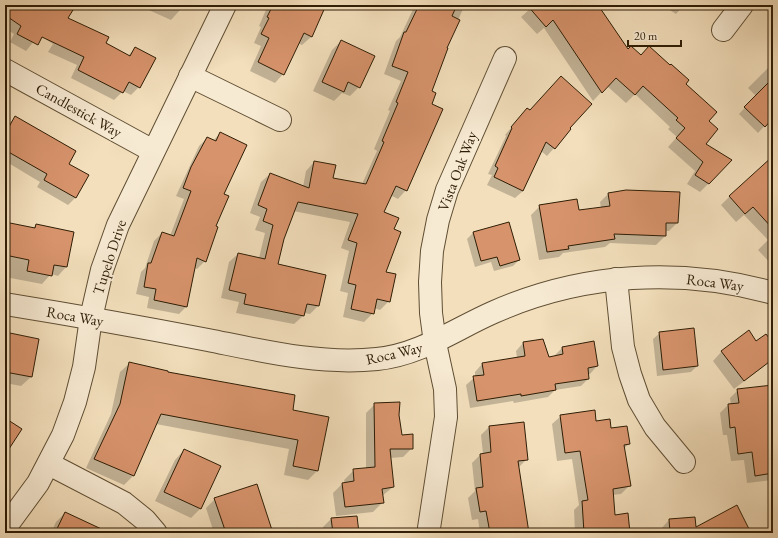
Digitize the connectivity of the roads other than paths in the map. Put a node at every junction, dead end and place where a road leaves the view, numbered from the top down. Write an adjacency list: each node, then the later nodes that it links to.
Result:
1 (225, 5): 6 (street, Tupelo Drive)
2 (742, 5): 3 (street)
3 (723, 30)
4 (505, 58): 13 (street, Vista Oak Way)
5 (5, 70): 8 (street, Candlestick Way)
6 (190, 76): 7 (street); 8 (street, Tupelo Drive)
7 (280, 120)
8 (153, 151): 12 (street, Tupelo Drive)
9 (616, 279): 10 (street, Roca Way); 13 (street, Roca Way); 14 (street)
10 (773, 293)
11 (5, 304): 12 (street, Roca Way)
12 (91, 318): 13 (street, Roca Way); 15 (street, Tupelo Drive)
13 (435, 343): 17 (street, Vista Oak Way)
14 (684, 462)
15 (50, 464): 16 (street, Tupelo Drive); 18 (street)
16 (5, 528)
17 (429, 528)
18 (156, 533)

